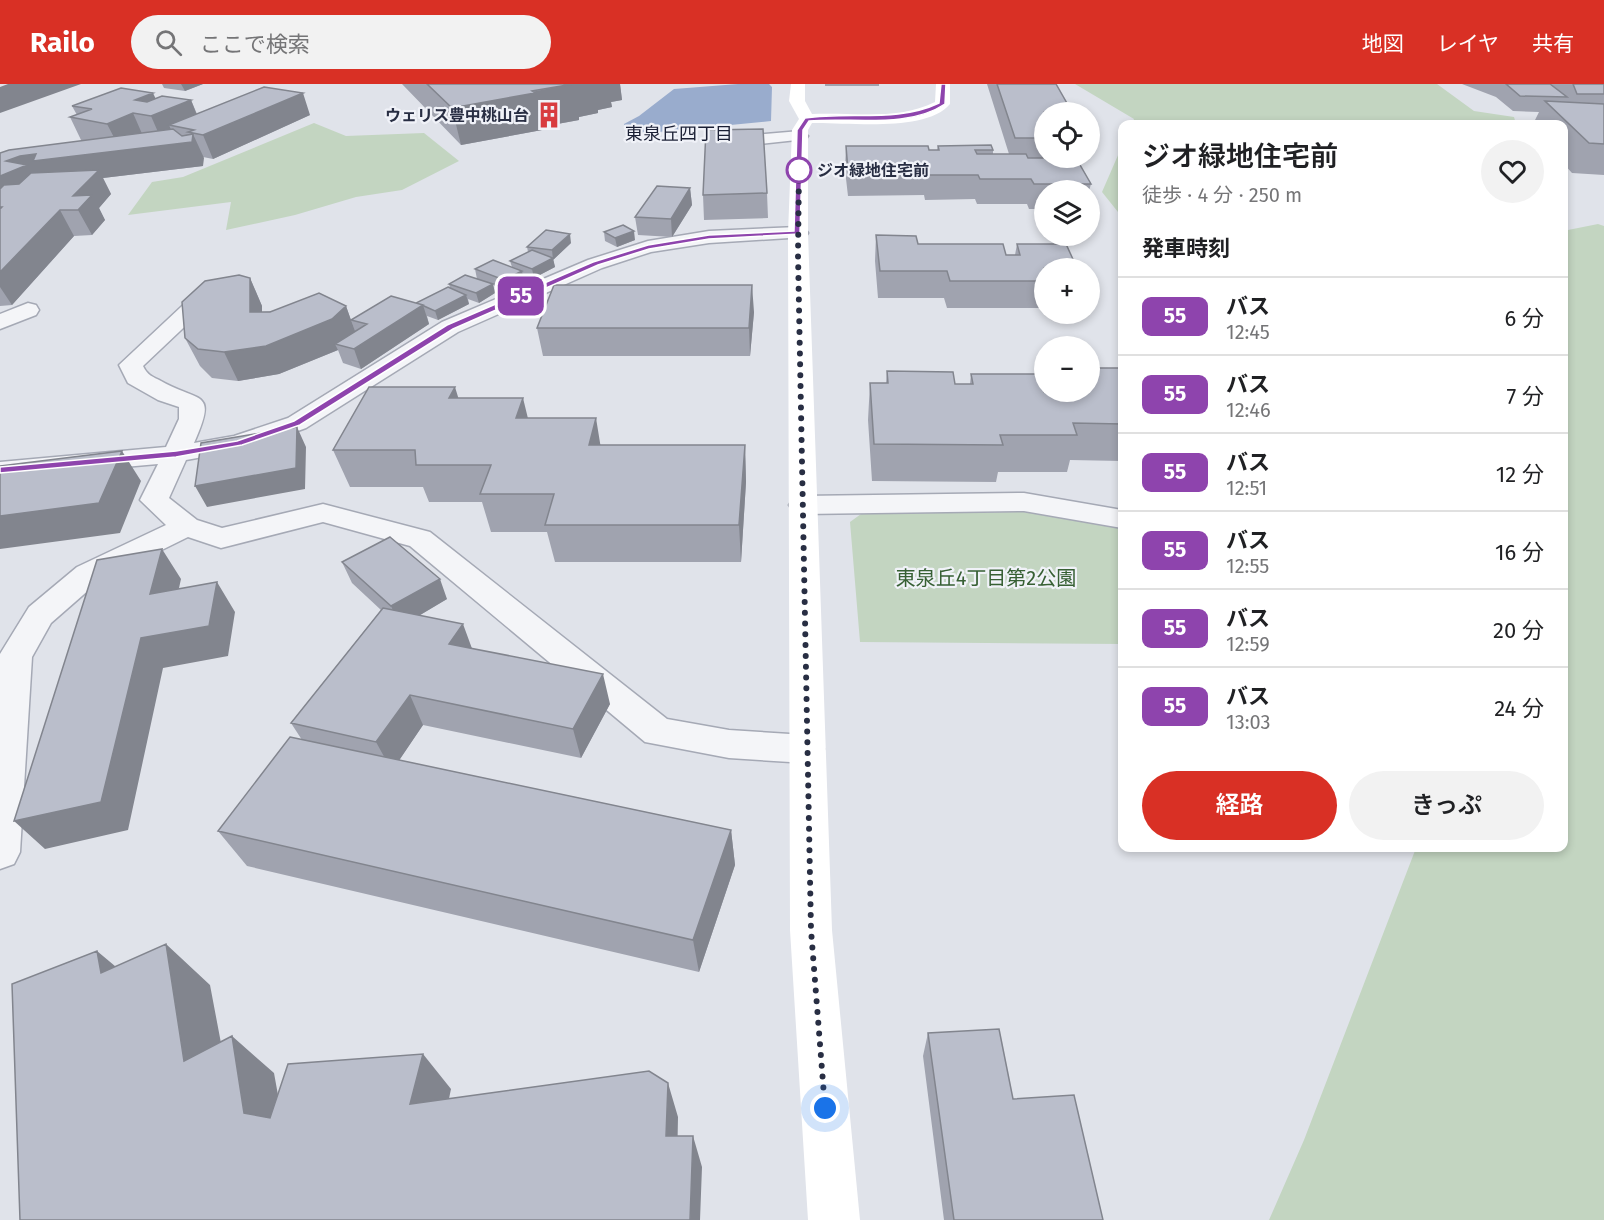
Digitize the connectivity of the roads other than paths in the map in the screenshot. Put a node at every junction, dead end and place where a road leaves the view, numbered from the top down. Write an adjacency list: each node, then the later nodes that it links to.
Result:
1 (798, 84): 3 (street)
2 (943, 84): 3 (street)
3 (807, 119): 4 (street)
4 (800, 136): 5 (street); 6 (street)
5 (732, 142)
6 (798, 232): 10 (street); 12 (street)
7 (205, 297): 10 (street)
8 (28, 310): 9 (street)
9 (0, 322)
10 (176, 454): 11 (street); 14 (street)
11 (0, 470)
12 (803, 505): 13 (street); 15 (street)
13 (1118, 518)
14 (188, 527): 15 (street); 16 (street)
15 (806, 749): 17 (street)
16 (0, 852)
17 (834, 1220)

